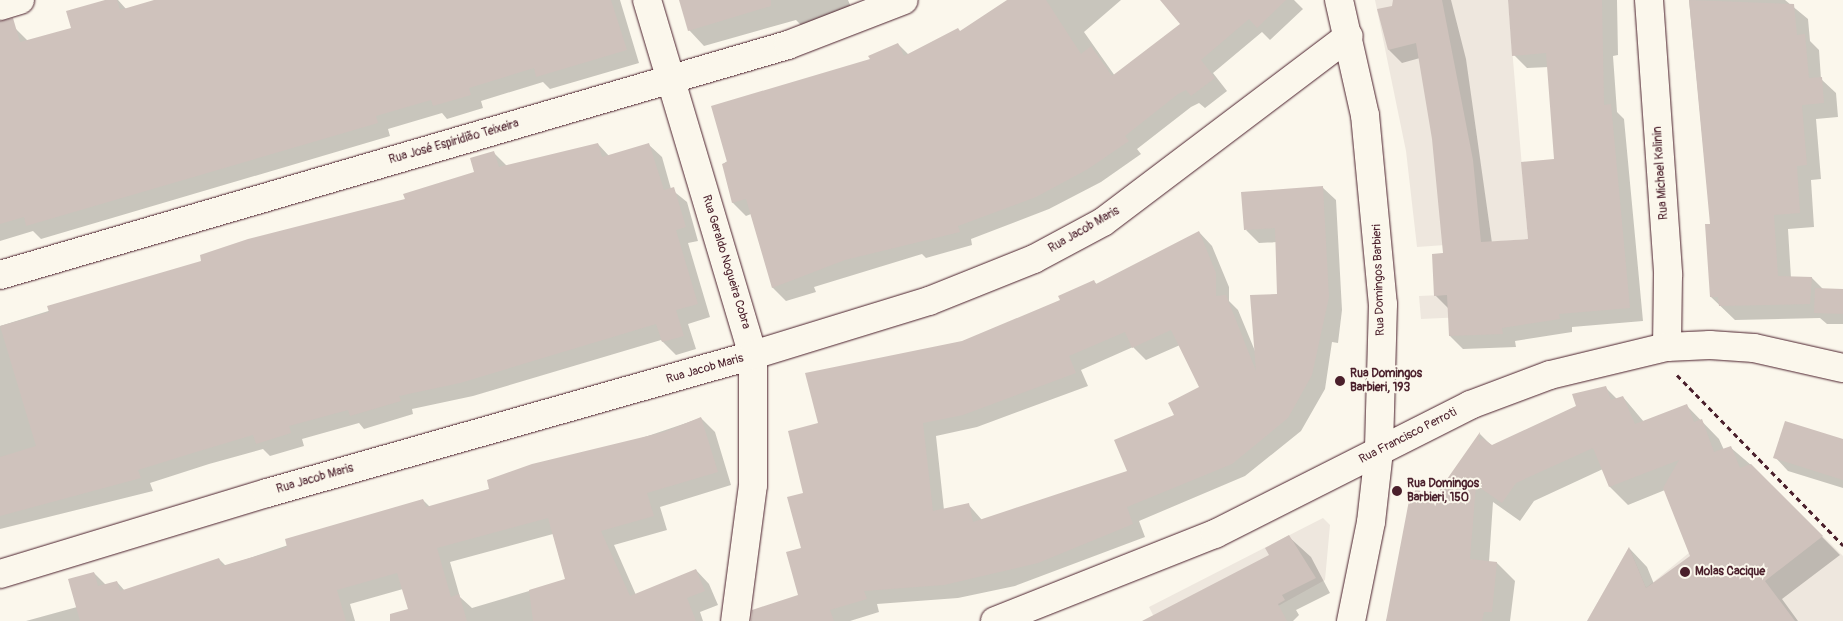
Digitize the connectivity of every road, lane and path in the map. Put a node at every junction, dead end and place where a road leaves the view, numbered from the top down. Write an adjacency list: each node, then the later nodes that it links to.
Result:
1 (20, 0): 6 (street)
2 (647, 0): 8 (street, Rua Geraldo Nogueira Cobra)
3 (904, 0): 8 (street, Rua José Espiridião Teixeira)
4 (1339, 0): 7 (street, Rua Domingos Barbieri)
5 (1648, 0): 10 (street, Rua Michael Kalinin)
6 (0, 6)
7 (1349, 36): 11 (street, Rua Jacob Maris); 13 (street, Rua Domingos Barbieri)
8 (668, 79): 9 (street, Rua José Espiridião Teixeira); 11 (street, Rua Geraldo Nogueira Cobra)
9 (0, 275)
10 (1660, 348): 12 (street, Rua Francisco Perroti); 13 (street, Rua Francisco Perroti); 14 (path)
11 (753, 355): 15 (street, Rua Jacob Maris); 16 (street, Rua Geraldo Nogueira Cobra)
12 (1843, 368)
13 (1379, 451): 17 (street, Rua Francisco Perroti); 18 (street, Rua Domingos Barbieri)
14 (1843, 544)
15 (0, 574)
16 (734, 621)
17 (994, 621)
18 (1351, 621)

